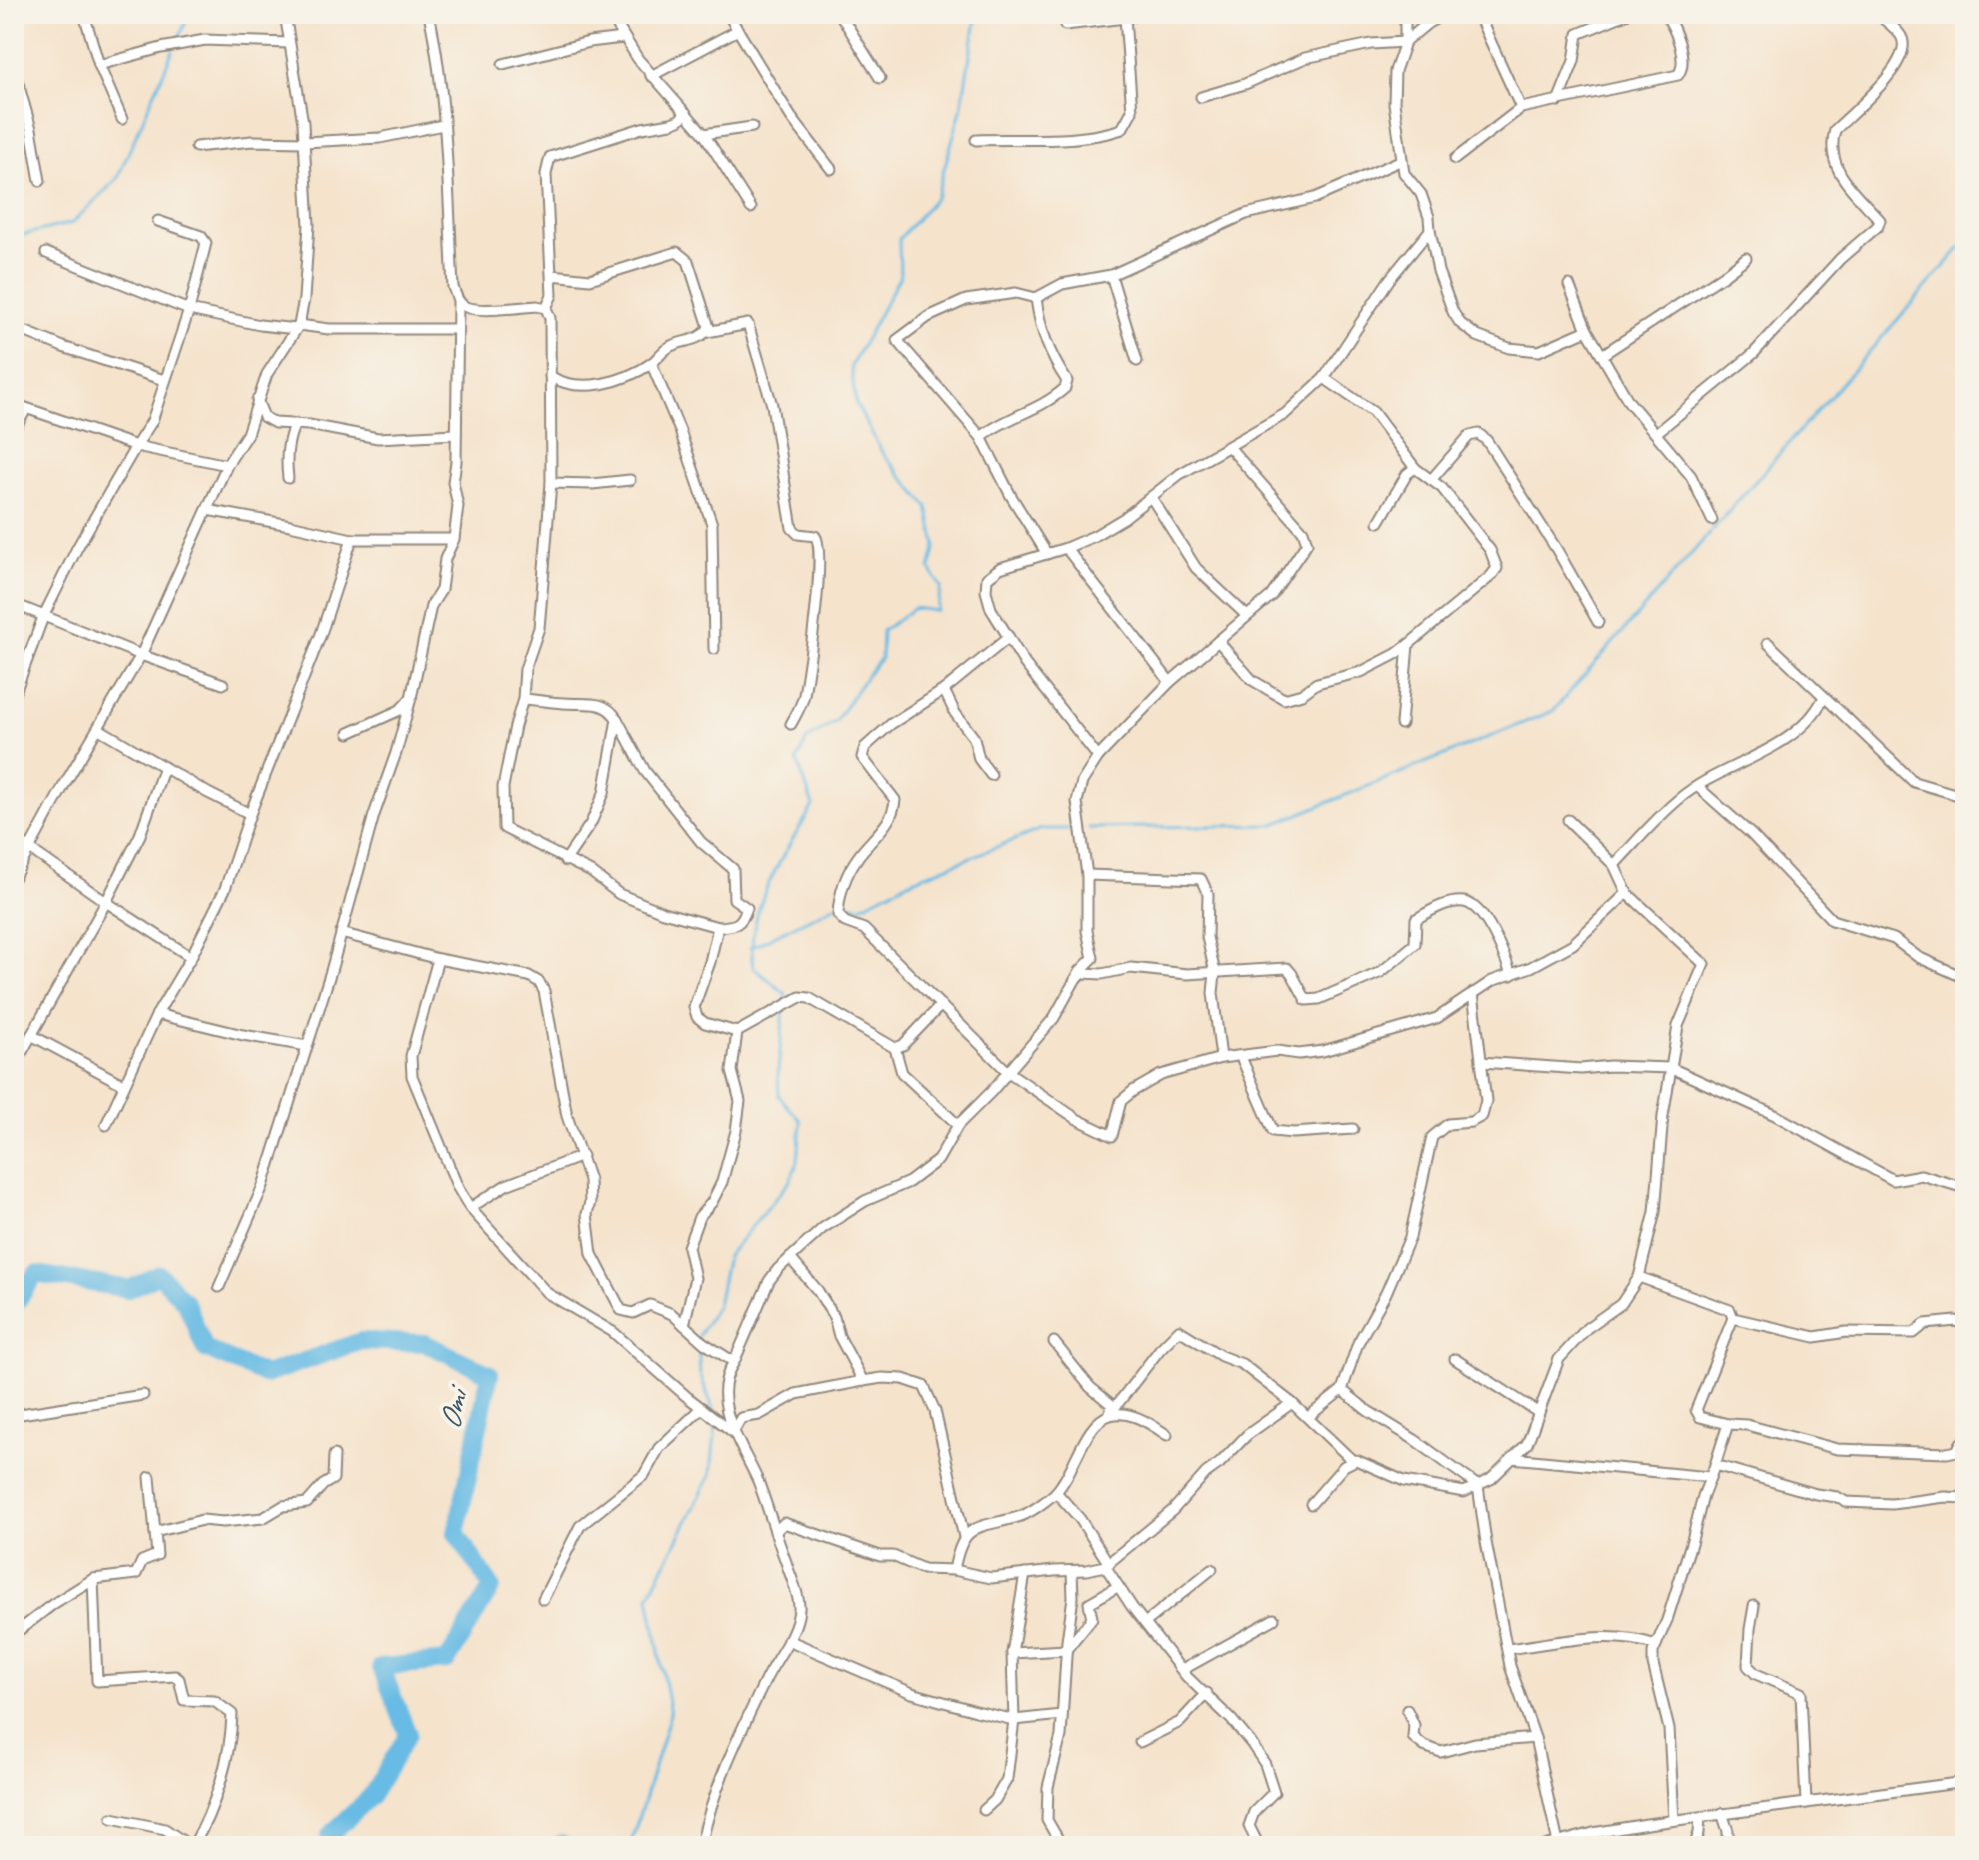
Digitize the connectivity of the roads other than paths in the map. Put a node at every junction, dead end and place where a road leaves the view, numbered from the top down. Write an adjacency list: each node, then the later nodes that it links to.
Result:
1 (84, 14): 21 (street)
2 (285, 14): 19 (street)
3 (429, 14): 30 (street)
4 (610, 14): 17 (street)
5 (728, 14): 16 (street)
6 (840, 14): 24 (street)
7 (1144, 14): 14 (street)
8 (1405, 14): 18 (street)
9 (1445, 14): 18 (street)
10 (1478, 14): 27 (street)
11 (1626, 14): 26 (street)
12 (1665, 14): 26 (street)
13 (1878, 14): 68 (street)
14 (1125, 18): 15 (street); 33 (street)
15 (1065, 25)
16 (738, 30): 23 (street); 38 (street)
17 (623, 38): 20 (street); 23 (street)
18 (1405, 42): 25 (street); 37 (street)
19 (289, 43): 21 (street); 34 (street)
20 (503, 64)
21 (99, 65): 29 (street)
22 (14, 69): 39 (street)
23 (651, 76): 28 (street)
24 (880, 78)
25 (1201, 97)
26 (1558, 101): 27 (street)
27 (1521, 108): 36 (street)
28 (686, 113): 32 (street); 45 (street)
29 (122, 119)
30 (443, 125): 34 (street); 49 (street)
31 (752, 127): 32 (street)
32 (704, 134): 40 (street)
33 (976, 140)
34 (304, 142): 35 (street); 53 (street)
35 (196, 147)
36 (1455, 159)
37 (1402, 160): 42 (street); 46 (street)
38 (831, 169)
39 (40, 181)
40 (751, 208)
41 (158, 221): 51 (street)
42 (1430, 230): 55 (street); 61 (street)
43 (46, 253): 51 (street)
44 (1746, 258): 57 (street)
45 (552, 275): 50 (street); 56 (street)
46 (1111, 275): 48 (street); 58 (street)
47 (1569, 285): 55 (street)
48 (1036, 298): 70 (street); 70 (street)
49 (458, 301): 50 (street); 54 (street)
50 (546, 308): 60 (street)
51 (189, 310): 53 (street); 62 (street)
52 (14, 327): 62 (street)
53 (297, 327): 54 (street); 63 (street)
54 (456, 329): 69 (street)
55 (1587, 330): 57 (street)
56 (707, 332): 59 (street); 106 (street)
57 (1602, 355): 68 (street)
58 (1137, 361)
59 (651, 363): 60 (street); 95 (street)
60 (550, 376): 78 (street)
61 (1324, 378): 72 (street); 74 (street)
62 (164, 380): 71 (street)
63 (257, 400): 66 (street); 73 (street)
64 (14, 404): 65 (street)
65 (26, 409): 67 (street); 71 (street)
66 (295, 424): 69 (street); 75 (street)
67 (14, 430)
68 (1656, 433): 81 (street)
69 (456, 434): 84 (street)
70 (981, 437): 86 (street)
71 (136, 446): 73 (street); 89 (street)
72 (1230, 448): 79 (street); 88 (street)
73 (227, 465): 80 (street)
74 (1415, 468): 77 (street); 82 (street)
75 (288, 478)
76 (630, 480): 78 (street)
77 (1431, 480): 90 (street); 94 (street)
78 (551, 483): 104 (street)
79 (1151, 497): 85 (street); 88 (street)
80 (207, 510): 83 (street); 96 (street)
81 (1712, 520)
82 (1379, 522)
83 (352, 539): 84 (street); 115 (street)
84 (454, 539): 103 (street)
85 (1066, 548): 86 (street); 98 (street)
86 (1047, 554): 91 (street)
87 (14, 604): 89 (street)
88 (1247, 616): 92 (street)
89 (43, 617): 96 (street); 97 (street)
90 (1598, 622)
91 (1009, 637): 100 (street); 110 (street)
92 (1218, 641): 94 (street); 98 (street)
93 (1768, 643): 102 (street)
94 (1408, 645): 107 (street)
95 (714, 649)
96 (141, 655): 99 (street); 108 (street)
97 (19, 666): 101 (street)
98 (1170, 682): 110 (street)
99 (223, 684)
100 (944, 690): 112 (street); 134 (street)
101 (14, 695)
102 (1824, 697): 113 (street); 114 (street)
103 (411, 698): 109 (street); 126 (street)
104 (523, 699): 105 (street); 119 (street)
105 (617, 719): 119 (street); 125 (street)
106 (791, 724)
107 (1401, 724)
108 (99, 729): 111 (street); 118 (street)
109 (349, 733)
110 (1098, 757): 121 (street)
111 (164, 767): 115 (street); 124 (street)
112 (991, 775)
113 (1698, 787): 120 (street); 132 (street)
114 (1965, 797)
115 (250, 814): 127 (street)
116 (1568, 820): 120 (street)
117 (14, 838): 118 (street)
118 (30, 849): 122 (street); 124 (street)
119 (565, 861): 125 (street)
120 (1614, 865): 123 (street)
121 (1087, 875): 129 (street); 131 (street)
122 (14, 877)
123 (1627, 893): 130 (street); 144 (street)
124 (106, 902): 127 (street); 137 (street)
125 (718, 927): 136 (street)
126 (341, 933): 128 (street); 138 (street)
127 (191, 957): 135 (street)
128 (438, 959): 150 (street); 152 (street)
129 (1215, 973): 130 (street); 131 (street); 141 (street)
130 (1511, 975): 133 (street)
131 (1076, 978): 145 (street)
132 (1965, 978)
133 (1473, 993): 140 (street); 142 (street)
134 (941, 1005): 139 (street); 145 (street)
135 (157, 1014): 138 (street); 146 (street)
136 (737, 1032): 139 (street); 158 (street)
137 (31, 1035): 143 (street); 146 (street)
138 (307, 1046): 155 (street)
139 (895, 1048): 148 (street)
140 (1241, 1057): 141 (street); 149 (street)
141 (1221, 1058): 145 (street)
142 (1481, 1062): 144 (street); 163 (street)
143 (14, 1066)
144 (1671, 1068): 151 (street); 154 (street)
145 (1007, 1071): 148 (street)
146 (124, 1085): 147 (street)
147 (106, 1125)
148 (958, 1125): 153 (street)
149 (1353, 1129)
150 (582, 1156): 152 (street); 158 (street)
151 (1965, 1188)
152 (470, 1208): 166 (street)
153 (790, 1258): 161 (street); 162 (street)
154 (1639, 1277): 156 (street); 167 (street)
155 (219, 1287)
156 (1733, 1318): 157 (street); 171 (street)
157 (1965, 1324)
158 (684, 1325): 161 (street)
159 (1054, 1342): 169 (street)
160 (1455, 1359): 167 (street)
161 (734, 1362): 172 (street)
162 (863, 1381): 172 (street); 187 (street)
163 (1342, 1390): 170 (street); 181 (street)
164 (143, 1395): 168 (street)
165 (1292, 1403): 169 (street); 170 (street); 188 (street)
166 (702, 1408): 172 (street); 195 (street)
167 (1539, 1413): 176 (street)
168 (14, 1415)
169 (1109, 1415): 173 (street); 182 (street)
170 (1308, 1417): 177 (street)
171 (1728, 1424): 174 (street); 178 (street)
172 (733, 1432): 186 (street)
173 (1167, 1435)
174 (1961, 1443)
175 (334, 1455): 185 (street)
176 (1512, 1458): 180 (street); 181 (street)
177 (1353, 1461): 181 (street); 184 (street)
178 (1715, 1465): 180 (street); 183 (street)
179 (150, 1477): 185 (street)
180 (1709, 1477): 201 (street)
181 (1478, 1486): 202 (street)
182 (1056, 1492): 187 (street); 188 (street)
183 (1965, 1498)
184 (1311, 1504)
185 (155, 1532): 193 (street)
186 (775, 1532): 190 (street); 200 (street)
187 (964, 1537): 190 (street)
188 (1107, 1565): 191 (street); 194 (street)
189 (1212, 1569): 198 (street)
190 (954, 1570): 192 (street)
191 (1072, 1571): 192 (street); 203 (street)
192 (1025, 1574): 204 (street)
193 (93, 1579): 199 (street); 220 (street)
194 (1117, 1587): 198 (street); 203 (street)
195 (543, 1599)
196 (1754, 1606): 213 (street)
197 (1274, 1619): 205 (street)
198 (1145, 1623): 205 (street)
199 (14, 1634)
200 (788, 1640): 209 (street); 221 (street)
201 (1656, 1645): 202 (street); 218 (street)
202 (1507, 1649): 210 (street)
203 (1066, 1650): 204 (street); 208 (street)
204 (1012, 1653): 209 (street)
205 (1182, 1670): 206 (street)
206 (1207, 1693): 211 (street); 223 (street)
207 (1407, 1710): 210 (street)
208 (1062, 1715): 209 (street); 222 (street)
209 (1014, 1720): 214 (street)
210 (1535, 1738): 219 (street)
211 (1140, 1742)
212 (1965, 1782): 213 (street)
213 (1806, 1803): 215 (street)
214 (984, 1810)
215 (1722, 1813): 216 (street); 226 (street)
216 (1700, 1817): 218 (street); 225 (street)
217 (112, 1818): 220 (street)
218 (1674, 1820): 219 (street)
219 (1565, 1843): 224 (street)
220 (191, 1846)
221 (701, 1846)
222 (1062, 1846)
223 (1259, 1846)
224 (1545, 1846)
225 (1694, 1846)
226 (1728, 1846)

